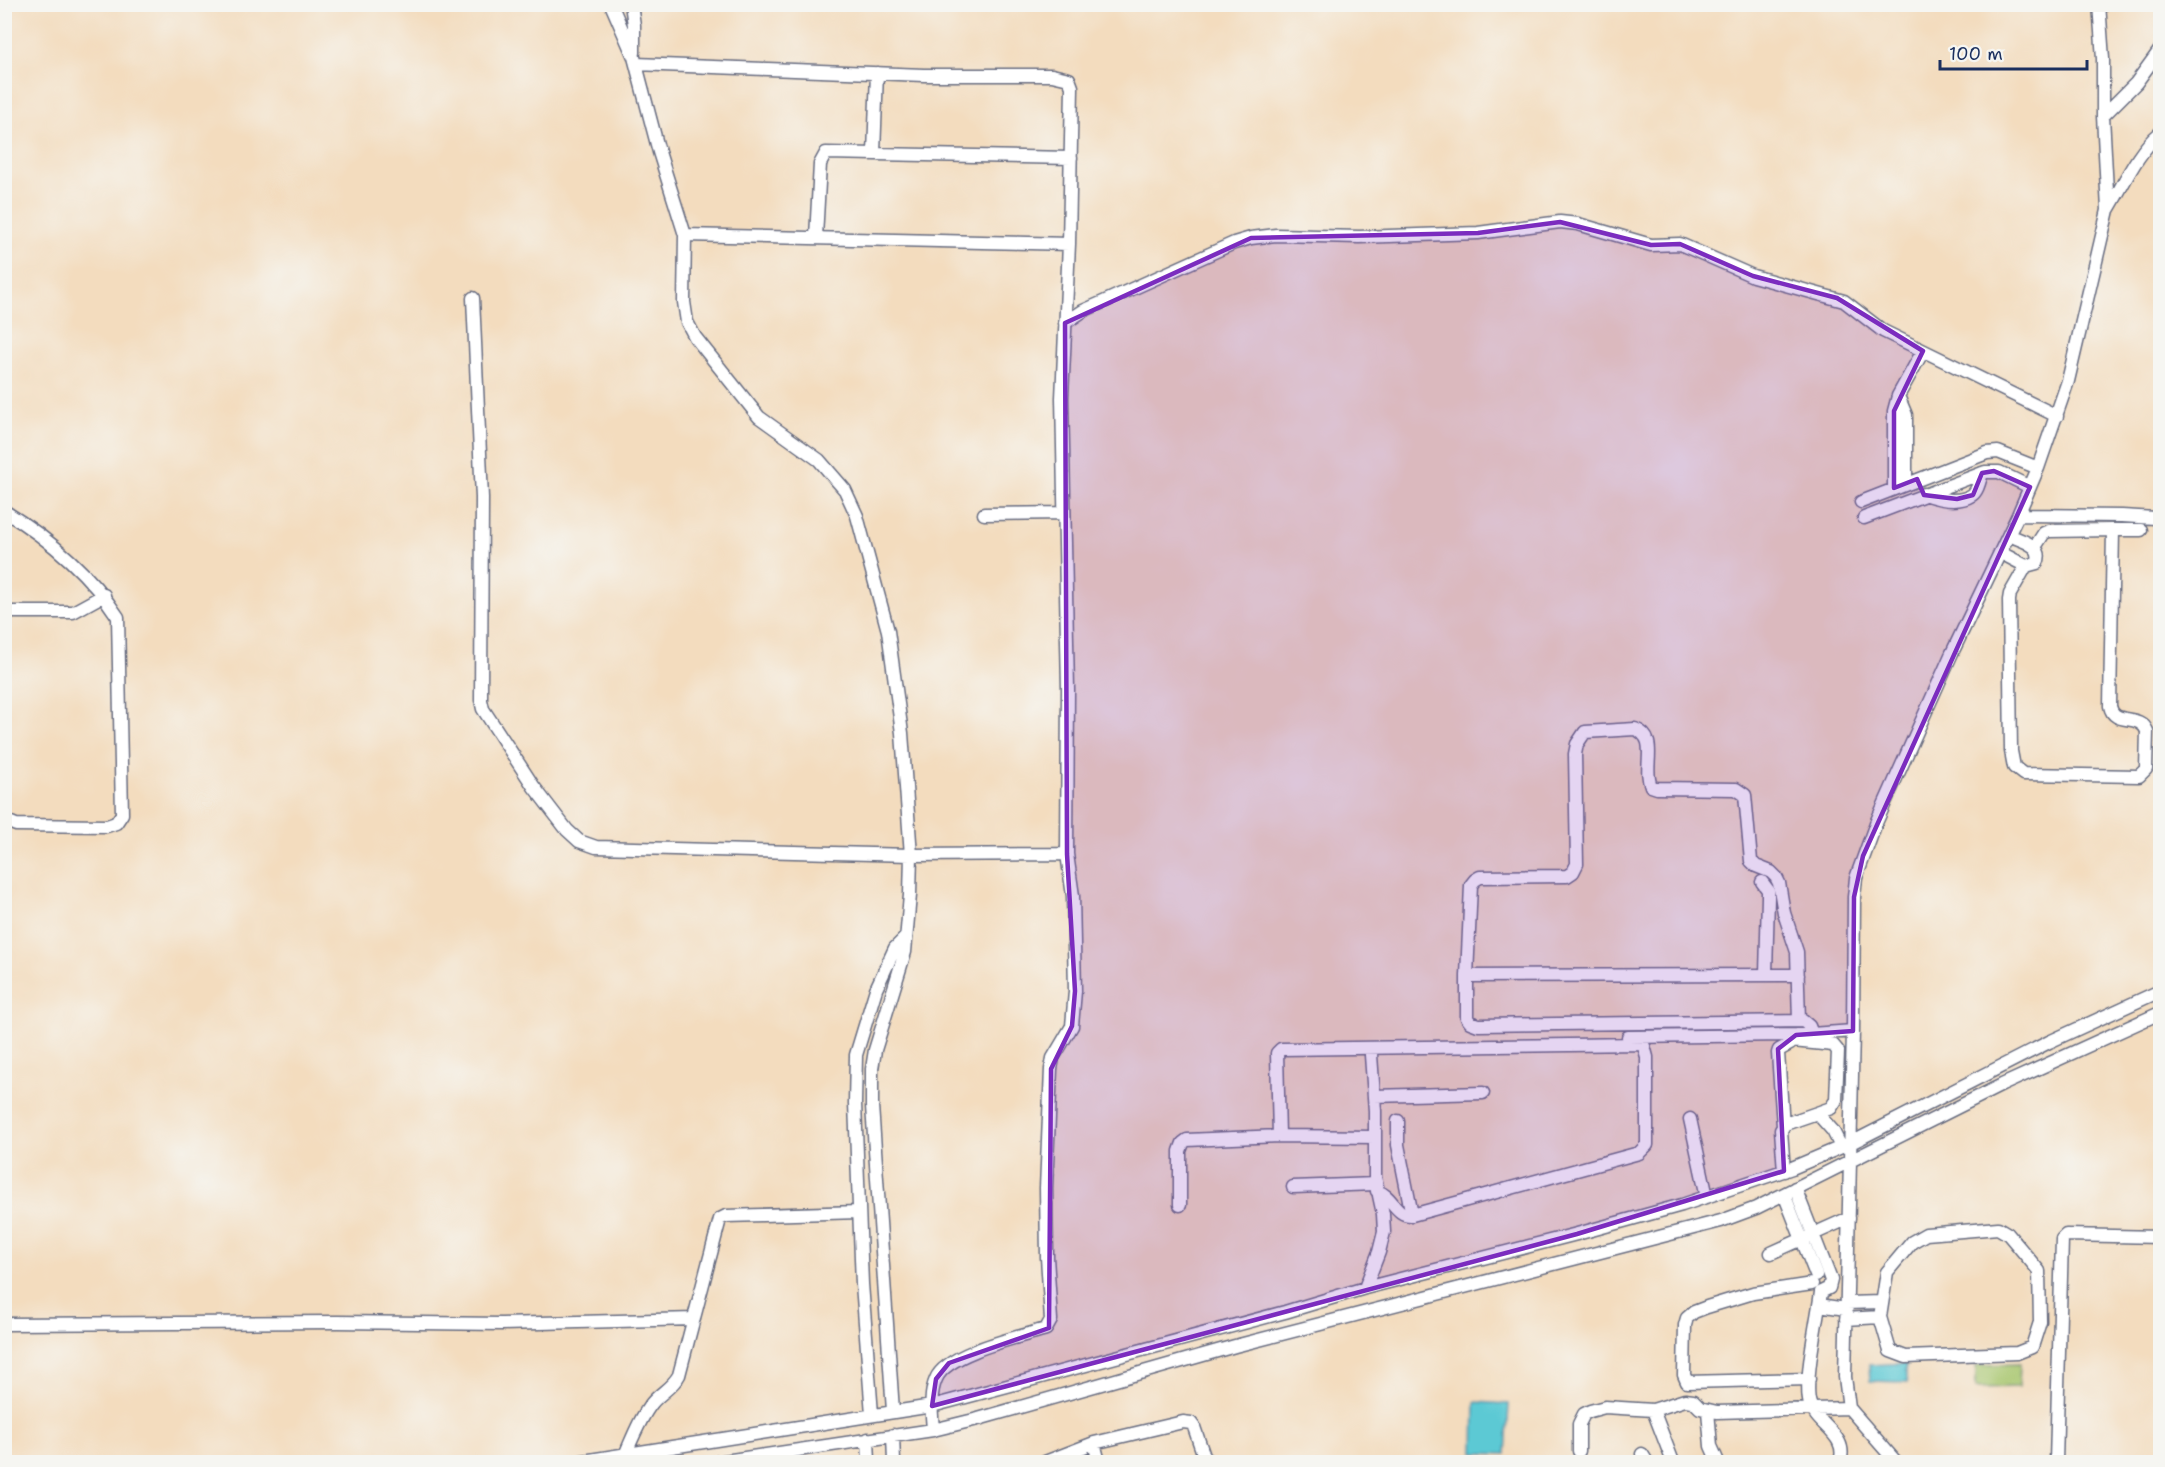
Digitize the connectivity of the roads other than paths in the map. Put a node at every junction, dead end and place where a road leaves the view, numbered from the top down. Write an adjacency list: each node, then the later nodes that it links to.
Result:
1 (610, 4): 5 (street)
2 (631, 4): 5 (street)
3 (2099, 4): 7 (street)
4 (2160, 50): 7 (street)
5 (635, 61): 6 (street); 12 (street)
6 (877, 73): 9 (street); 10 (street)
7 (2103, 116): 11 (street)
8 (2160, 133): 11 (street)
9 (874, 153): 10 (street); 13 (street)
10 (1071, 158): 14 (street)
11 (2108, 210): 18 (street)
12 (686, 235): 13 (street); 44 (street)
13 (816, 237): 14 (street)
14 (1069, 244): 16 (street)
15 (473, 298): 44 (street)
16 (1065, 323): 17 (street); 26 (street)
17 (1923, 351): 18 (street); 22 (street)
18 (2057, 416): 20 (street)
19 (1994, 451): 20 (street); 21 (street); 22 (street)
20 (2038, 468): 23 (street)
21 (1988, 472): 23 (street); 24 (street); 24 (street)
22 (1906, 483): 24 (street); 25 (street)
23 (2030, 487): 28 (street)
24 (1924, 495): 30 (street)
25 (1861, 502)
26 (1064, 513): 27 (street); 43 (street)
27 (984, 514)
28 (2018, 515): 31 (street); 34 (street)
29 (6, 516): 38 (street)
30 (1864, 518)
31 (2160, 520)
32 (2113, 530): 33 (street); 35 (street); 37 (street)
33 (2141, 530)
34 (2009, 535): 35 (street); 36 (street)
35 (2035, 547): 37 (street)
36 (2001, 553): 37 (street); 53 (street)
37 (2026, 566)
38 (104, 595): 39 (street); 42 (street)
39 (4, 612)
40 (5, 623): 41 (street)
41 (4, 635)
42 (4, 820)
43 (1067, 854): 44 (street); 90 (street)
44 (911, 855): 46 (street)
45 (1762, 882): 47 (street)
46 (906, 937): 74 (street); 94 (street)
47 (1766, 974): 48 (street); 49 (street)
48 (1798, 975): 49 (street); 52 (street)
49 (1467, 976): 52 (street)
50 (2160, 991): 66 (street)
51 (2160, 1013): 67 (street)
52 (1799, 1022): 54 (street); 56 (street)
53 (1853, 1031): 54 (street); 66 (street)
54 (1812, 1034): 56 (street)
55 (1620, 1037): 56 (street)
56 (1793, 1037): 60 (street); 63 (street)
57 (1372, 1048): 59 (street); 64 (street); 75 (street)
58 (1483, 1093): 59 (street)
59 (1374, 1096): 65 (street)
60 (1817, 1113): 63 (street); 66 (street)
61 (1690, 1119): 72 (street)
62 (1398, 1121): 75 (street)
63 (1783, 1126): 68 (street)
64 (1279, 1136): 65 (street); 73 (street)
65 (1375, 1137): 70 (street)
66 (1846, 1145): 67 (street); 68 (street)
67 (1850, 1162): 71 (street); 76 (street)
68 (1784, 1171): 72 (street)
69 (1293, 1187): 70 (street)
70 (1377, 1188): 75 (street); 81 (street)
71 (1790, 1191): 77 (street); 97 (street)
72 (1707, 1197): 81 (street)
73 (1180, 1205)
74 (859, 1212): 85 (street); 96 (street)
75 (1412, 1215)
76 (1849, 1218): 77 (street); 83 (street)
77 (1807, 1236): 79 (street); 80 (street)
78 (2160, 1237): 114 (street)
79 (1771, 1253)
80 (1819, 1286): 83 (street); 87 (street); 88 (street)
81 (1365, 1288): 90 (street)
82 (1881, 1302): 83 (street); 84 (street); 84 (street)
83 (1846, 1310): 84 (street); 91 (street)
84 (1880, 1317)
85 (694, 1319): 86 (street); 102 (street)
86 (4, 1324)
87 (1809, 1379): 88 (street); 92 (street)
88 (1687, 1382): 89 (street)
89 (1693, 1401): 93 (street); 95 (street)
90 (932, 1406): 94 (street); 97 (street)
91 (1849, 1408): 92 (street); 113 (street)
92 (1812, 1409): 95 (street); 112 (street)
93 (1653, 1410): 101 (street); 110 (street)
94 (893, 1411): 96 (street)
95 (1708, 1411): 111 (street)
96 (872, 1414): 102 (street)
97 (933, 1430): 98 (street)
98 (893, 1435): 99 (street); 106 (street)
99 (868, 1439): 104 (street); 105 (street)
100 (1094, 1443): 107 (street); 108 (street); 109 (street)
101 (1579, 1451)
102 (625, 1455): 103 (street)
103 (577, 1462)
104 (718, 1462)
105 (869, 1462)
106 (894, 1462)
107 (1045, 1462)
108 (1099, 1462)
109 (1206, 1462)
110 (1673, 1462)
111 (1718, 1462)
112 (1840, 1462)
113 (1896, 1462)
114 (2056, 1462)

